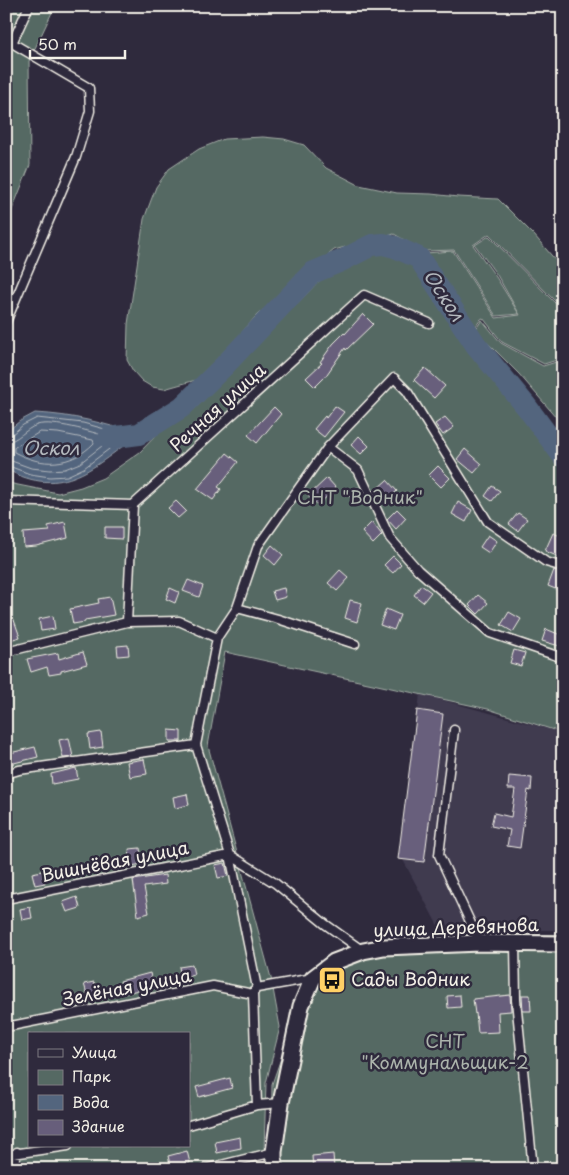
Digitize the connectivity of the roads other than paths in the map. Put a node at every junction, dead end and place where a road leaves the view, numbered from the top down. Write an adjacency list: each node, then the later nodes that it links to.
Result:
1 (29, 6): 2 (lane)
2 (9, 41): 3 (lane)
3 (6, 322)
4 (429, 322): 7 (lane, Речная улица)
5 (328, 447): 8 (lane); 9 (lane); 14 (lane)
6 (6, 501): 7 (lane)
7 (133, 505): 10 (lane)
8 (563, 567)
9 (237, 608): 11 (lane); 12 (lane)
10 (127, 622): 11 (lane); 13 (lane)
11 (217, 638): 16 (lane)
12 (355, 644)
13 (6, 652)
14 (563, 658)
15 (454, 730): 20 (lane)
16 (196, 745): 17 (lane); 18 (lane)
17 (6, 774)
18 (230, 855): 19 (lane, Вишнёвая улица); 23 (lane); 25 (lane)
19 (6, 899)
20 (480, 943): 21 (street, улица Деревянова); 23 (street, улица Деревянова)
21 (515, 943): 22 (street, улица Деревянова); 37 (lane)
22 (563, 944)
23 (363, 951): 24 (street, улица Деревянова)
24 (313, 978): 25 (lane); 27 (street, улица Деревянова)
25 (255, 991): 26 (lane, Зелёная улица); 28 (lane)
26 (6, 1026)
27 (281, 1102): 28 (lane); 32 (street, улица Деревянова)
28 (257, 1105): 29 (lane)
29 (190, 1125)
30 (51, 1148): 31 (lane)
31 (16, 1152): 33 (lane); 34 (lane)
32 (274, 1152): 35 (lane); 36 (street, улица Деревянова)
33 (6, 1155)
34 (14, 1169)
35 (205, 1169)
36 (274, 1169)
37 (533, 1169)

